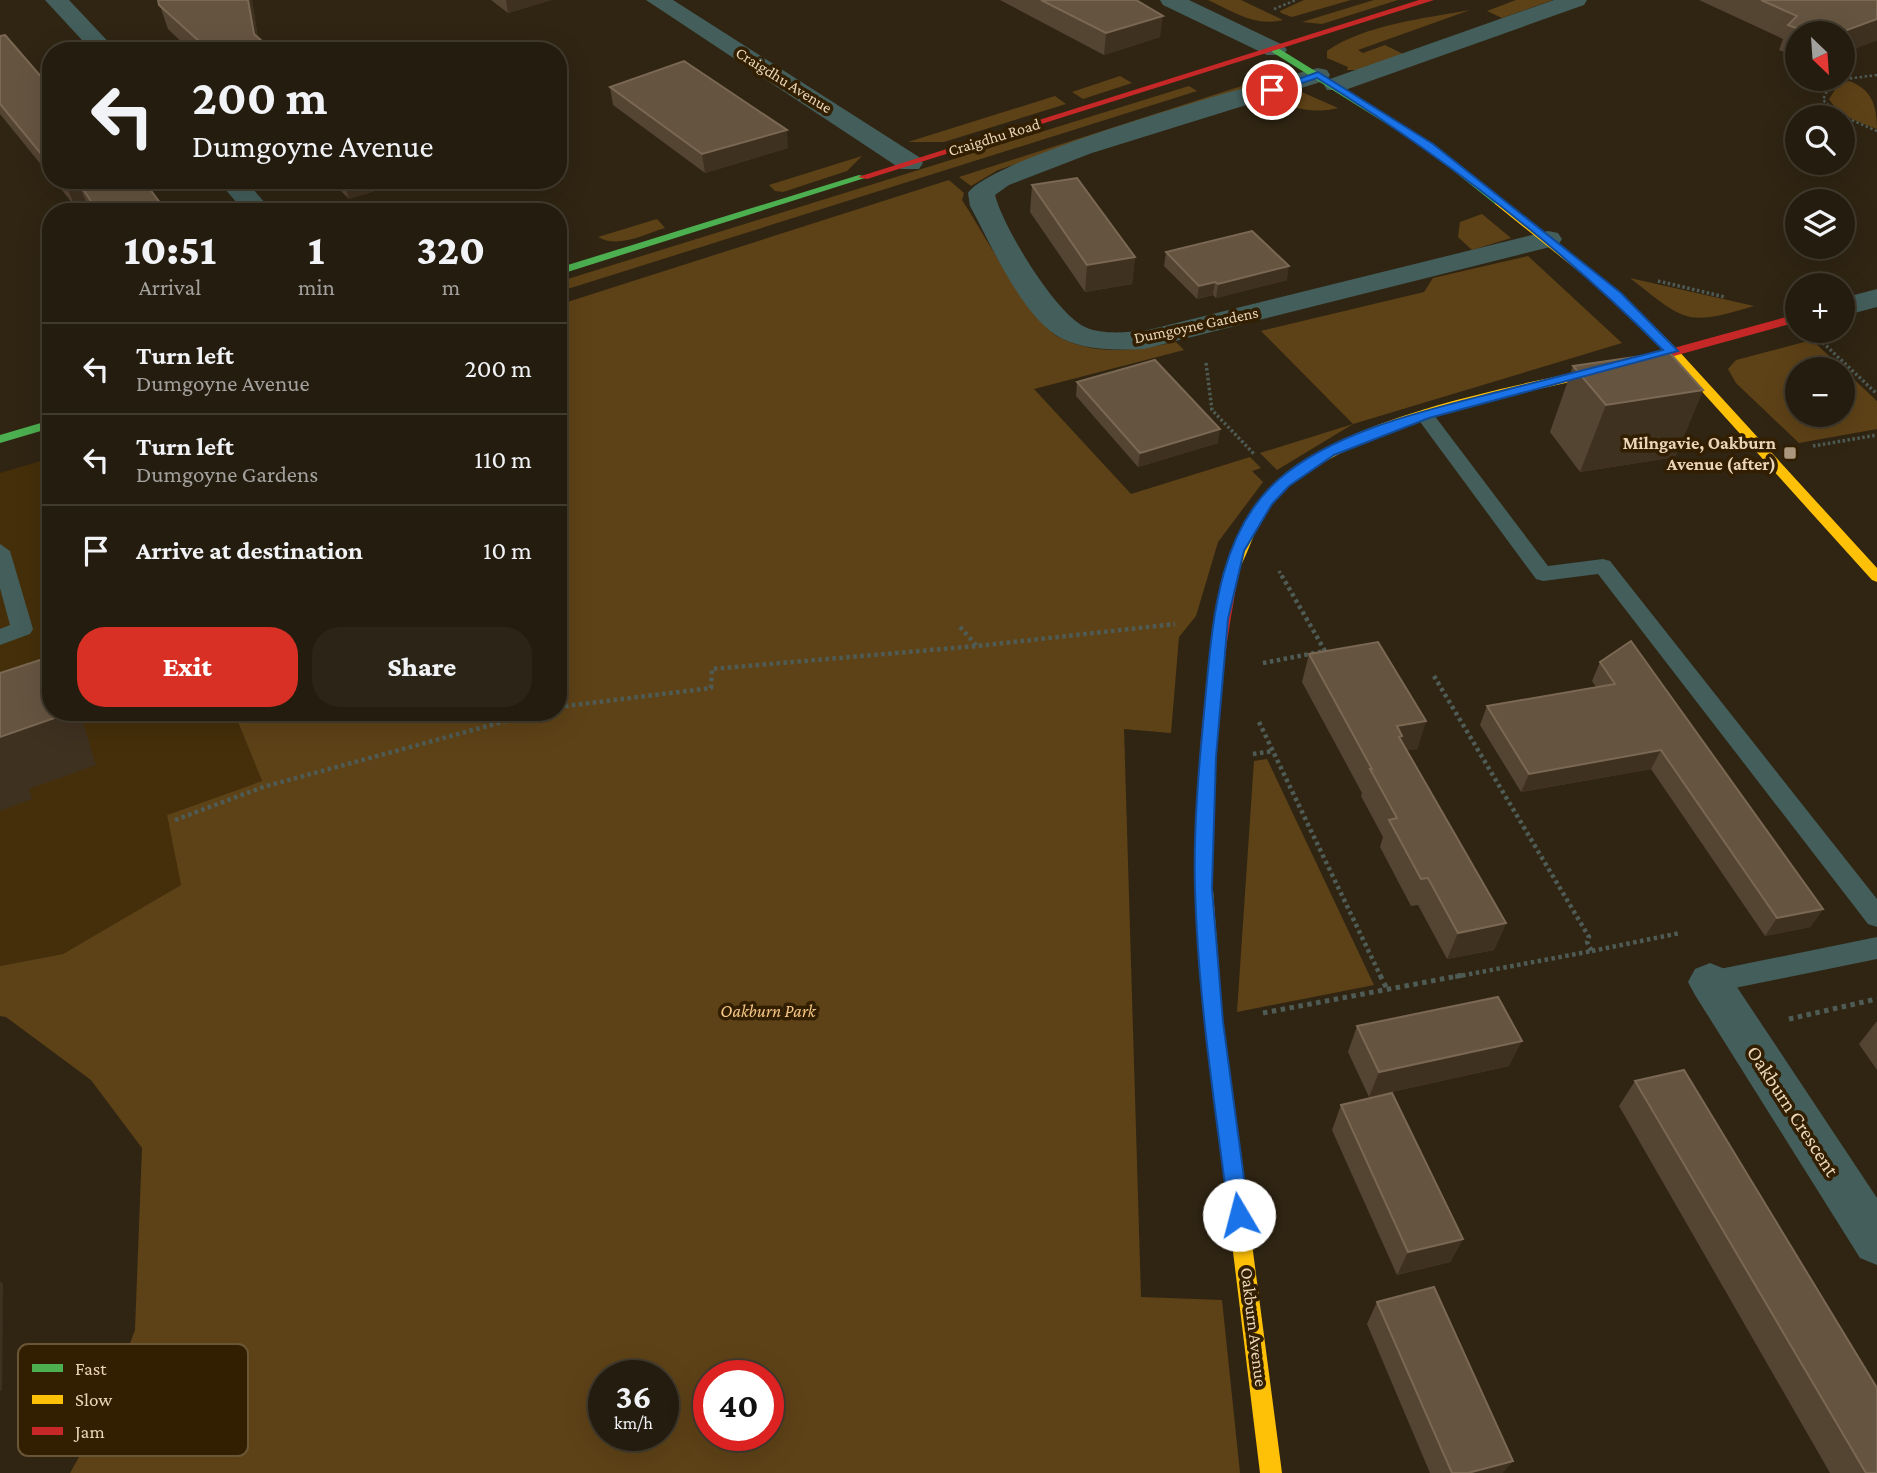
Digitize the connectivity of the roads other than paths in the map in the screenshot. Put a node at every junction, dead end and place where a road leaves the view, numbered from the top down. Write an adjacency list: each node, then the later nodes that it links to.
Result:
1 (56, 0): 6 (street)
2 (657, 0): 9 (street, Craigdhu Avenue)
3 (1171, 0): 7 (street)
4 (1429, 0): 7 (street, Craigdhu Road)
5 (1576, 0): 8 (street)
6 (96, 42)
7 (1275, 50): 8 (street); 9 (street, Craigdhu Road)
8 (1327, 80): 12 (street); 12 (street, Dumgoyne Gardens)
9 (910, 163): 13 (street, Craigdhu Road)
10 (238, 189): 11 (street)
11 (252, 203)
12 (1548, 239): 17 (street)
13 (567, 269)
14 (1877, 298): 15 (street)
15 (1855, 304)
16 (1785, 321): 17 (street, Oakburn Avenue)
17 (1672, 351): 18 (street, Oakburn Avenue); 22 (street)
18 (1424, 415): 24 (lane); 28 (street, Oakburn Avenue)
19 (42, 427): 20 (street)
20 (0, 439)
21 (0, 551): 23 (lane)
22 (1877, 577)
23 (0, 636)
24 (1877, 916)
25 (1877, 948): 26 (lane)
26 (1710, 982): 27 (street, Oakburn Crescent)
27 (1877, 1241)
28 (1271, 1473)

